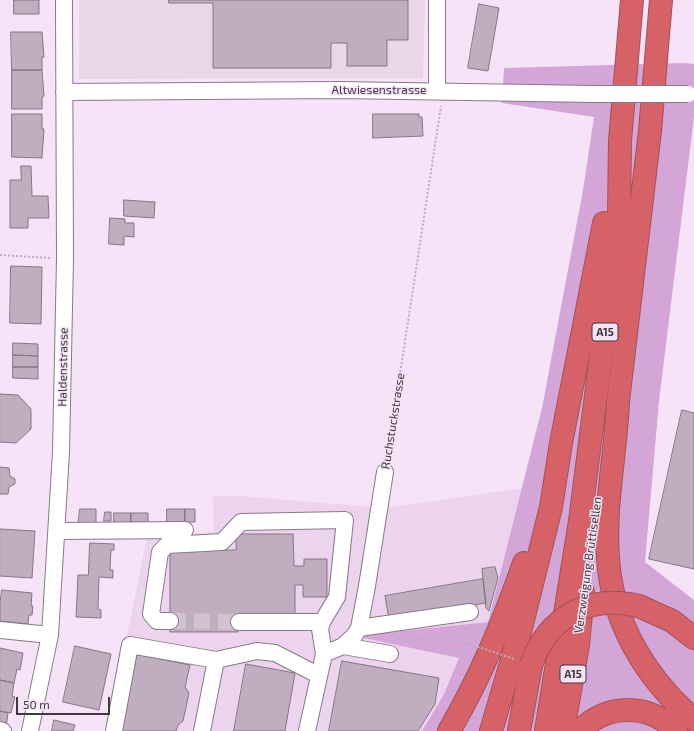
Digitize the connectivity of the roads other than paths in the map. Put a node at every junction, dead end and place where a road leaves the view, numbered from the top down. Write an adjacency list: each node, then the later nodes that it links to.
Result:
1 (64, 0): 6 (street, Haldenstrasse)
2 (437, 0): 5 (street)
3 (632, 0): 8 (highway, A15)
4 (661, 0): 9 (highway, A15)
5 (440, 91): 6 (street, Altwiesenstrasse); 7 (street, Altwiesenstrasse, bridge)
6 (64, 92): 13 (street, Haldenstrasse)
7 (691, 94)
8 (620, 141): 10 (highway); 38 (highway, A15)
9 (618, 401): 28 (highway); 39 (highway, Verzweigung Brüttisellen / A15)
10 (561, 443): 35 (highway); 36 (highway)
11 (385, 472): 18 (street, Ruchstuckstrasse)
12 (185, 530): 13 (street)
13 (56, 531): 20 (street, Haldenstrasse)
14 (470, 612): 18 (street)
15 (170, 621): 17 (street)
16 (239, 622): 17 (street)
17 (322, 622): 24 (street)
18 (359, 628): 23 (street, Ruchstuckstrasse)
19 (0, 630): 20 (street)
20 (50, 635): 31 (street, Haldenstrasse)
21 (694, 638): 37 (highway, bridge)
22 (244, 646): 27 (street)
23 (343, 646): 24 (street, Ruchstuckstrasse); 25 (street)
24 (324, 654): 27 (street)
25 (390, 654)
26 (216, 660): 27 (street); 32 (street); 33 (street)
27 (318, 675): 34 (street)
28 (694, 720)
29 (0, 730): 30 (street)
30 (3, 731)
31 (30, 731)
32 (114, 731)
33 (202, 731)
34 (308, 731)
35 (449, 731)
36 (491, 731)
37 (519, 731)
38 (546, 731)
39 (563, 731)
40 (580, 731): 41 (highway)
41 (676, 731)

